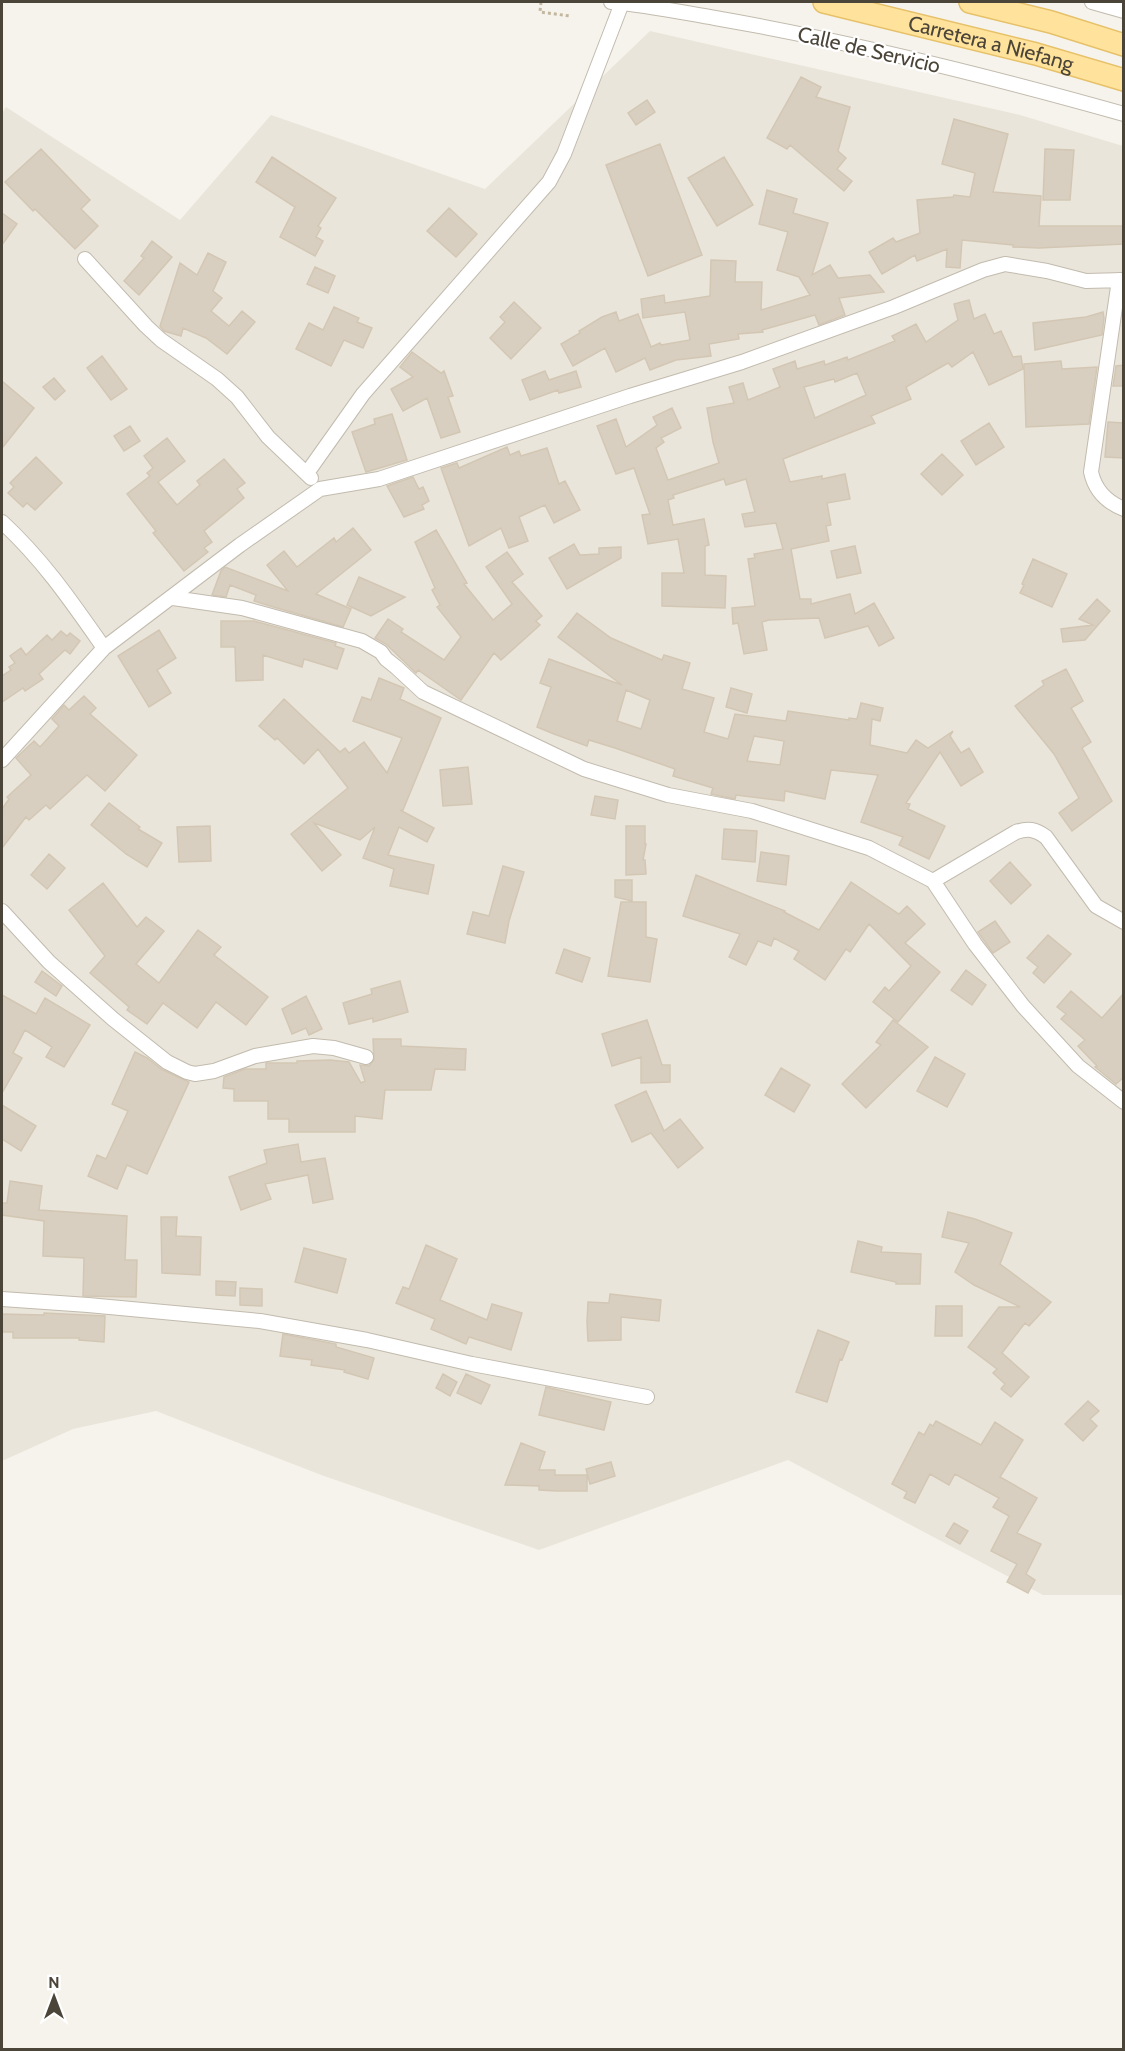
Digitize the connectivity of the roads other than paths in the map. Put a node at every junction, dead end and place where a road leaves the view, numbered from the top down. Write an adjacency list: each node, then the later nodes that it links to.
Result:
1 (617, 2): 8 (street, Calle de Servicio); 11 (street)
2 (824, 2): 7 (main road, Carretera a Niefang)
3 (970, 2): 6 (main road, Carretera a Niefang)
4 (1092, 2): 5 (street)
5 (1124, 11)
6 (1124, 45)
7 (1124, 80)
8 (1124, 114)
9 (85, 259): 11 (street)
10 (1121, 280): 12 (street); 13 (street)
11 (307, 472): 12 (street)
12 (320, 489): 15 (street)
13 (1124, 509)
14 (2, 522): 16 (street)
15 (173, 598): 16 (street); 18 (street)
16 (104, 648): 17 (street)
17 (2, 760)
18 (933, 881): 20 (street); 22 (street)
19 (2, 911): 21 (street)
20 (1124, 922)
21 (366, 1057)
22 (1124, 1102)
23 (2, 1299): 24 (street)
24 (647, 1397)

